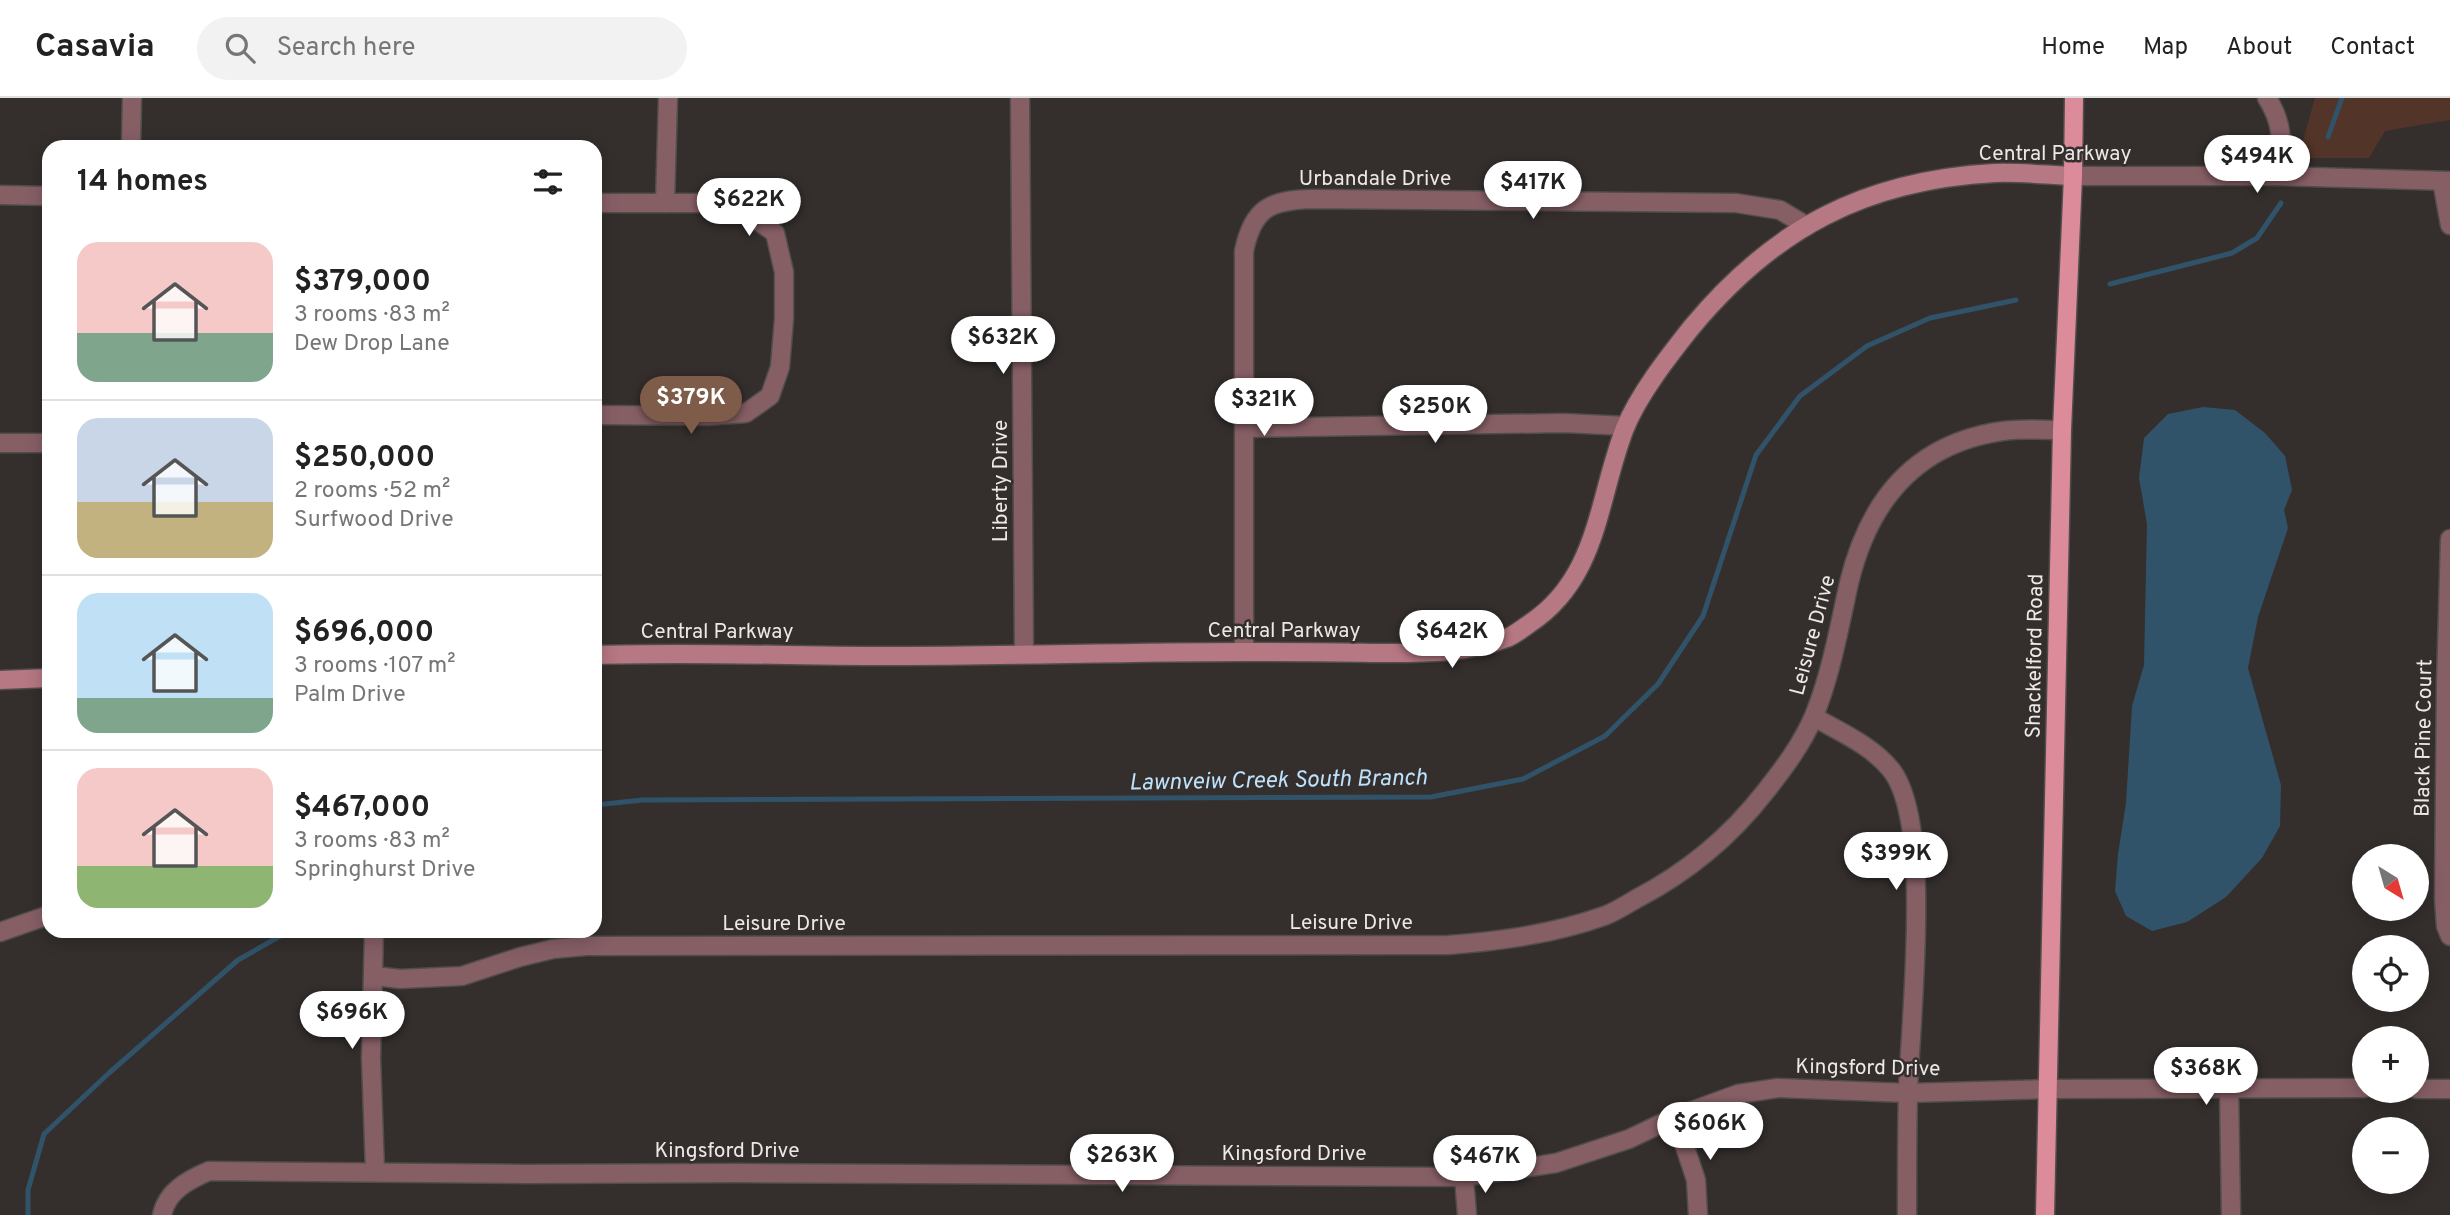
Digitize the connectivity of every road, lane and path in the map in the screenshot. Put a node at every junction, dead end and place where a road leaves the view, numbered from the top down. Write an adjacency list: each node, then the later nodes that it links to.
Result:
1 (132, 98): 6 (street)
2 (668, 98): 13 (street)
3 (1020, 98): 24 (street, Liberty Drive)
4 (2074, 98): 7 (main road, Shackelford Road)
5 (2267, 98): 8 (street)
6 (131, 140)
7 (2073, 176): 8 (street, Central Parkway); 14 (street, Central Parkway); 19 (main road, Shackelford Road)
8 (2279, 176): 9 (street, Central Parkway)
9 (2446, 181): 15 (street)
10 (0, 195): 11 (street)
11 (42, 197)
12 (602, 203): 13 (street)
13 (666, 203): 16 (street)
14 (1805, 225): 17 (street, Central Parkway); 18 (street, Urbandale Drive)
15 (2450, 225)
16 (602, 415)
17 (1626, 426): 18 (street); 23 (street, Central Parkway)
18 (1245, 428): 23 (street, Urbandale Drive)
19 (2062, 430): 28 (street, Leisure Drive); 36 (main road, Shackelford Road)
20 (0, 443): 21 (street)
21 (42, 443)
22 (2450, 539): 31 (street, Black Pine Court)
23 (1244, 652): 24 (street, Central Parkway)
24 (1024, 653): 25 (street, Central Parkway)
25 (602, 654)
26 (42, 678): 27 (street)
27 (0, 680)
28 (1814, 717): 33 (street, Leisure Drive); 39 (street)
29 (42, 917): 30 (street)
30 (0, 932)
31 (2450, 936)
32 (374, 938): 33 (street)
33 (374, 976): 41 (street)
34 (2229, 1087): 35 (street, Kingsford Drive); 36 (street, Kingsford Drive); 48 (street)
35 (2352, 1088)
36 (2048, 1089): 39 (street, Kingsford Drive); 47 (main road, Shackelford Road)
37 (2429, 1089): 38 (street)
38 (2450, 1089)
39 (1908, 1093): 40 (street, Kingsford Drive); 46 (street)
40 (1675, 1117): 42 (street, Kingsford Drive); 45 (street)
41 (375, 1171): 42 (street, Kingsford Drive); 43 (street, Kingsford Drive)
42 (1464, 1177): 44 (street)
43 (162, 1215)
44 (1466, 1215)
45 (1698, 1215)
46 (1907, 1215)
47 (2045, 1215)
48 (2231, 1215)

